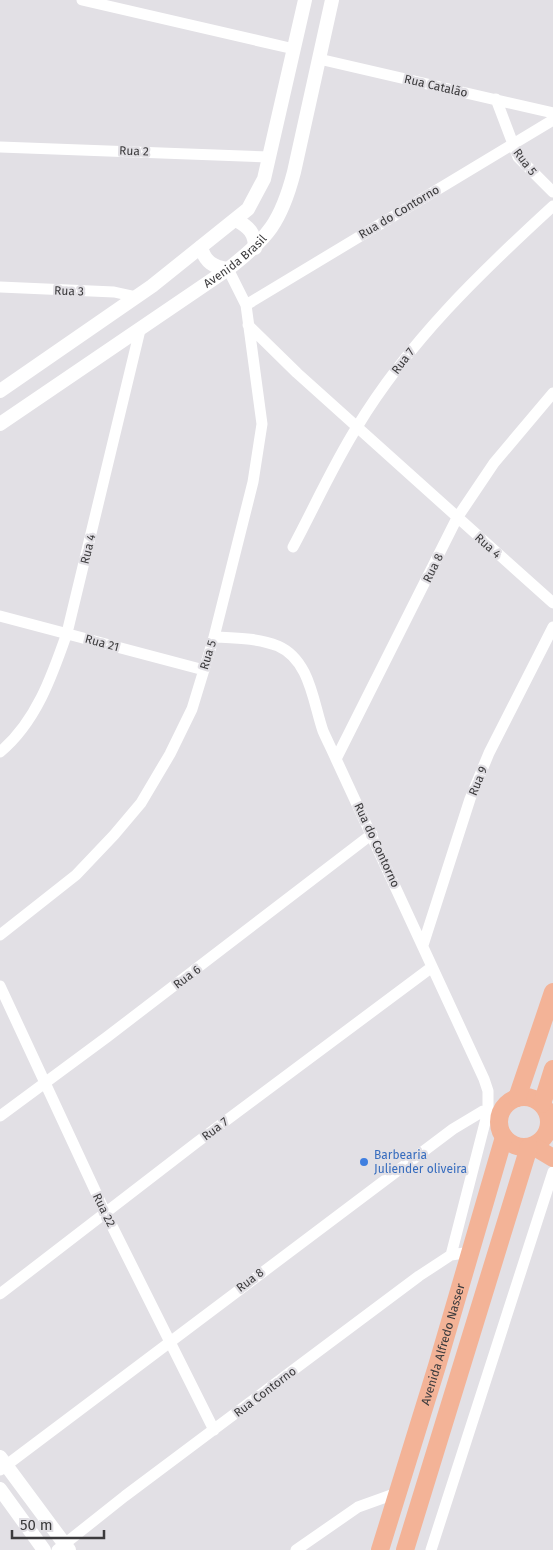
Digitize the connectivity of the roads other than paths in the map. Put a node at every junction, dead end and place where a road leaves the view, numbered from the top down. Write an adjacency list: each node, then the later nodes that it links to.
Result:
1 (82, 0): 4 (street)
2 (306, 0): 4 (street)
3 (332, 0): 5 (street, Avenida Brasil)
4 (294, 49): 11 (street)
5 (319, 59): 6 (street, Rua Catalão); 16 (street, Avenida Brasil)
6 (496, 99): 7 (street, Rua Catalão); 9 (street, Rua 5)
7 (553, 113)
8 (553, 120): 9 (street, Rua do Contorno)
9 (513, 145): 12 (street, Rua 5); 20 (street, Rua do Contorno)
10 (0, 148): 11 (street, Rua 2)
11 (269, 157): 14 (street)
12 (553, 192)
13 (553, 206): 26 (street, Rua 7)
14 (236, 220): 15 (street); 16 (street)
15 (202, 247): 17 (street); 19 (street)
16 (255, 248): 17 (street, Avenida Brasil)
17 (228, 269): 20 (street, Rua 5); 22 (street, Avenida Brasil)
18 (0, 287): 19 (street, Rua 3)
19 (137, 297): 23 (street)
20 (246, 306): 21 (street, Rua 5)
21 (248, 325): 26 (street, Rua 4); 33 (street, Rua 5)
22 (140, 330): 25 (street, Avenida Brasil); 32 (street, Rua 4)
23 (0, 391)
24 (553, 393): 27 (street, Rua 8)
25 (0, 424)
26 (357, 427): 27 (street, Rua 4); 28 (street, Rua 7)
27 (457, 518): 29 (street, Rua 4); 36 (street, Rua 8)
28 (293, 547)
29 (553, 604)
30 (0, 616): 32 (street, Rua 21)
31 (553, 627): 39 (street, Rua 9)
32 (67, 633): 34 (street, Rua 21); 35 (street, Rua 4)
33 (214, 637): 34 (street, Rua 5); 36 (street, Rua do Contorno)
34 (204, 670): 38 (street, Rua 5)
35 (0, 752)
36 (336, 759): 37 (street, Rua do Contorno)
37 (372, 834): 39 (street, Rua do Contorno); 44 (street, Rua 6)
38 (0, 935)
39 (423, 945): 40 (street, Rua do Contorno)
40 (432, 967): 47 (street, Rua do Contorno); 53 (street, Rua 7)
41 (0, 986): 44 (street, Rua 22)
42 (553, 992): 45 (main road)
43 (553, 1069): 46 (main road)
44 (45, 1083): 48 (street, Rua 6); 53 (street, Rua 22)
45 (517, 1098): 46 (main road); 47 (main road)
46 (547, 1108): 50 (main road)
47 (494, 1113): 49 (main road); 55 (street, Rua do Contorno); 57 (street, Rua 8)
48 (0, 1116)
49 (504, 1138): 50 (main road); 54 (main road, Avenida Alfredo Nasser)
50 (531, 1146): 51 (main road); 66 (main road, Avenida Alfredo Nasser)
51 (553, 1158)
52 (553, 1172): 67 (street)
53 (106, 1214): 56 (street, Rua 7); 57 (street, Rua 22)
54 (471, 1252): 55 (street, Rua Contorno); 61 (main road, Avenida Alfredo Nasser)
55 (451, 1256): 58 (street, Rua Contorno)
56 (0, 1294)
57 (170, 1340): 58 (street, Rua 22); 59 (street, Rua 8)
58 (214, 1430): 62 (street, Rua Contorno)
59 (2, 1464): 62 (street)
60 (0, 1489): 63 (street)
61 (397, 1493): 64 (street); 65 (main road, Avenida Alfredo Nasser)
62 (63, 1548)
63 (44, 1550)
64 (296, 1550)
65 (380, 1550)
66 (405, 1550)
67 (431, 1550)

